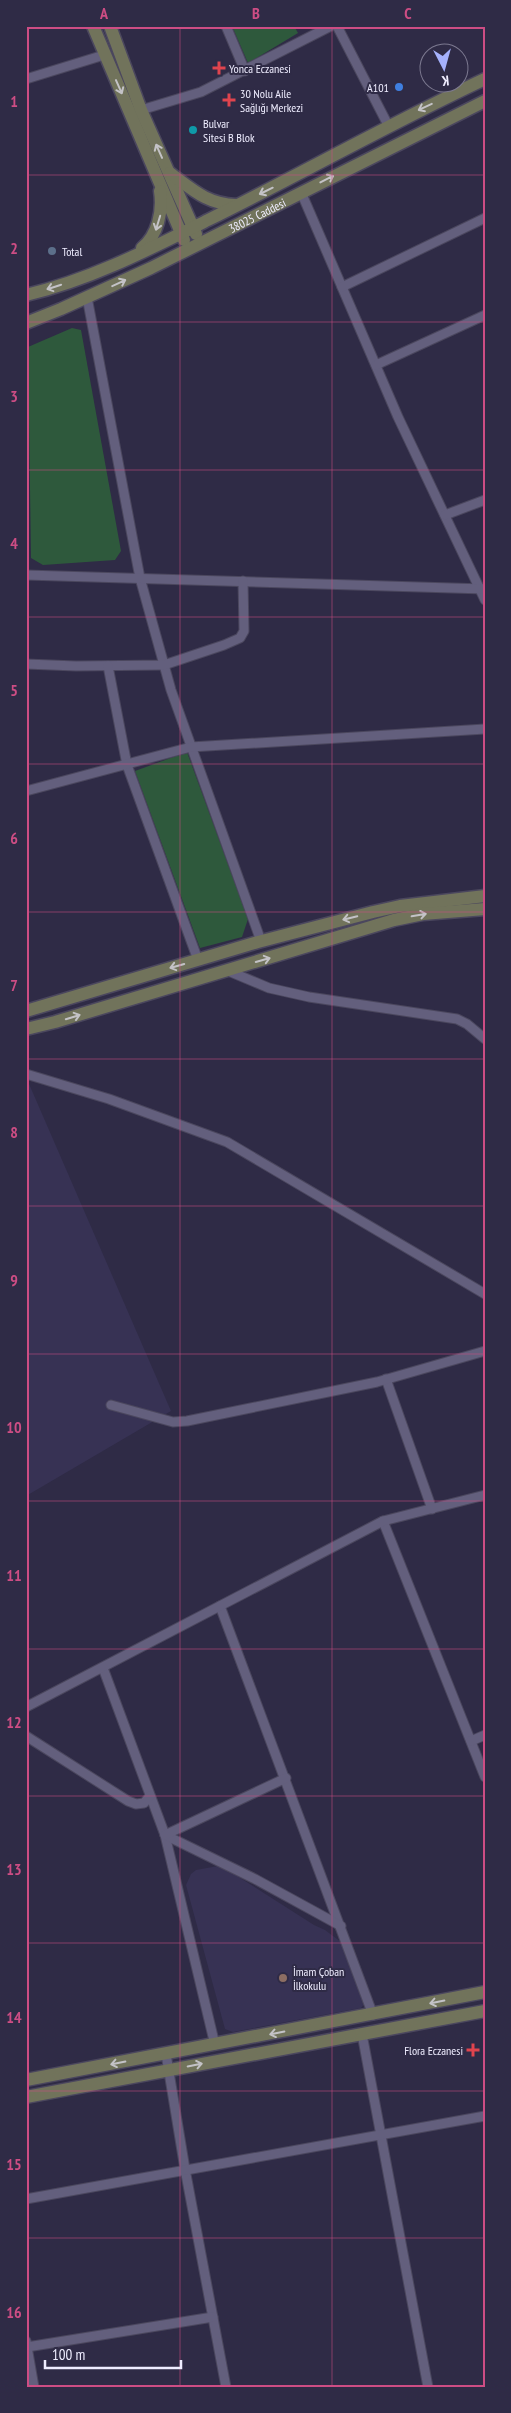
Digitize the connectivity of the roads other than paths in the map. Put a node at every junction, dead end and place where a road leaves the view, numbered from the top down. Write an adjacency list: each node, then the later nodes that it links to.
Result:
1 (93, 26): 8 (street)
2 (110, 26): 13 (street)
3 (226, 26): 9 (street)
4 (308, 26): 7 (street)
5 (331, 26): 7 (street)
6 (337, 26): 14 (street)
7 (313, 36): 9 (street)
8 (104, 55): 10 (street); 15 (street, one-way to 15)
9 (245, 71): 13 (street)
10 (26, 79)
11 (484, 79): 14 (street, 38025 Caddesi, one-way to 14)
12 (485, 101): 16 (street, 38025 Caddesi, one-way to 12)
13 (141, 110): 15 (street, one-way to 13)
14 (388, 125): 17 (street, 38025 Caddesi, one-way to 17)
15 (163, 174): 17 (street); 19 (street); 20 (street); 23 (street, one-way to 23)
16 (301, 192): 21 (street, 38025 Caddesi); 24 (street)
17 (238, 205): 19 (street, 38025 Caddesi)
18 (485, 218): 24 (street)
19 (194, 227): 20 (street, 38025 Caddesi); 21 (street)
20 (180, 234): 22 (street); 23 (street, 38025 Caddesi)
21 (200, 243): 22 (street, 38025 Caddesi)
22 (188, 250): 26 (street, 38025 Caddesi, one-way to 22)
23 (129, 258): 25 (street, 38025 Caddesi, one-way to 25)
24 (342, 287): 29 (street)
25 (26, 295)
26 (87, 297): 28 (street, 38025 Caddesi); 33 (street)
27 (485, 315): 29 (street)
28 (26, 323)
29 (376, 365): 31 (street)
30 (485, 500): 31 (street)
31 (445, 515): 35 (street)
32 (26, 575): 33 (street)
33 (140, 578): 34 (street); 38 (street)
34 (243, 581): 35 (street); 38 (street)
35 (483, 589): 36 (street)
36 (485, 600)
37 (26, 664): 39 (street)
38 (164, 665): 39 (street); 41 (street)
39 (108, 666): 42 (street)
40 (485, 728): 41 (street)
41 (190, 747): 42 (street); 46 (street)
42 (127, 766): 43 (street); 47 (street)
43 (26, 791)
44 (485, 896): 46 (street, one-way to 46)
45 (485, 909): 48 (street, one-way to 45)
46 (261, 941): 47 (street)
47 (198, 960): 49 (street, one-way to 49)
48 (226, 970): 50 (street, one-way to 48); 51 (street)
49 (29, 1008)
50 (26, 1029)
51 (485, 1039)
52 (26, 1074): 53 (street)
53 (485, 1294)
54 (485, 1351): 55 (street)
55 (386, 1379): 56 (street); 58 (street)
56 (111, 1405)
57 (485, 1495): 58 (street)
58 (432, 1509): 59 (street)
59 (383, 1521): 60 (street); 65 (street)
60 (220, 1606): 61 (street); 67 (street)
61 (103, 1668): 62 (street); 68 (street)
62 (26, 1707)
63 (485, 1735): 65 (street)
64 (26, 1736): 68 (street)
65 (471, 1740): 66 (street)
66 (485, 1777)
67 (286, 1778): 69 (street); 70 (street)
68 (150, 1796): 69 (street)
69 (165, 1836): 70 (street); 75 (street)
70 (341, 1926): 73 (street)
71 (485, 1992): 73 (street, one-way to 73)
72 (485, 2011): 74 (street)
73 (373, 2015): 75 (street, one-way to 75)
74 (362, 2034): 77 (street, one-way to 74); 81 (street)
75 (215, 2045): 76 (street)
76 (166, 2054): 77 (street); 78 (street, one-way to 78)
77 (170, 2070): 79 (street); 82 (street)
78 (26, 2080)
79 (26, 2097)
80 (485, 2116): 81 (street)
81 (382, 2136): 82 (street); 88 (street)
82 (185, 2169): 83 (street); 84 (street)
83 (26, 2199)
84 (213, 2317): 85 (street); 87 (street)
85 (27, 2344): 86 (street)
86 (34, 2387)
87 (226, 2387)
88 (428, 2387)

